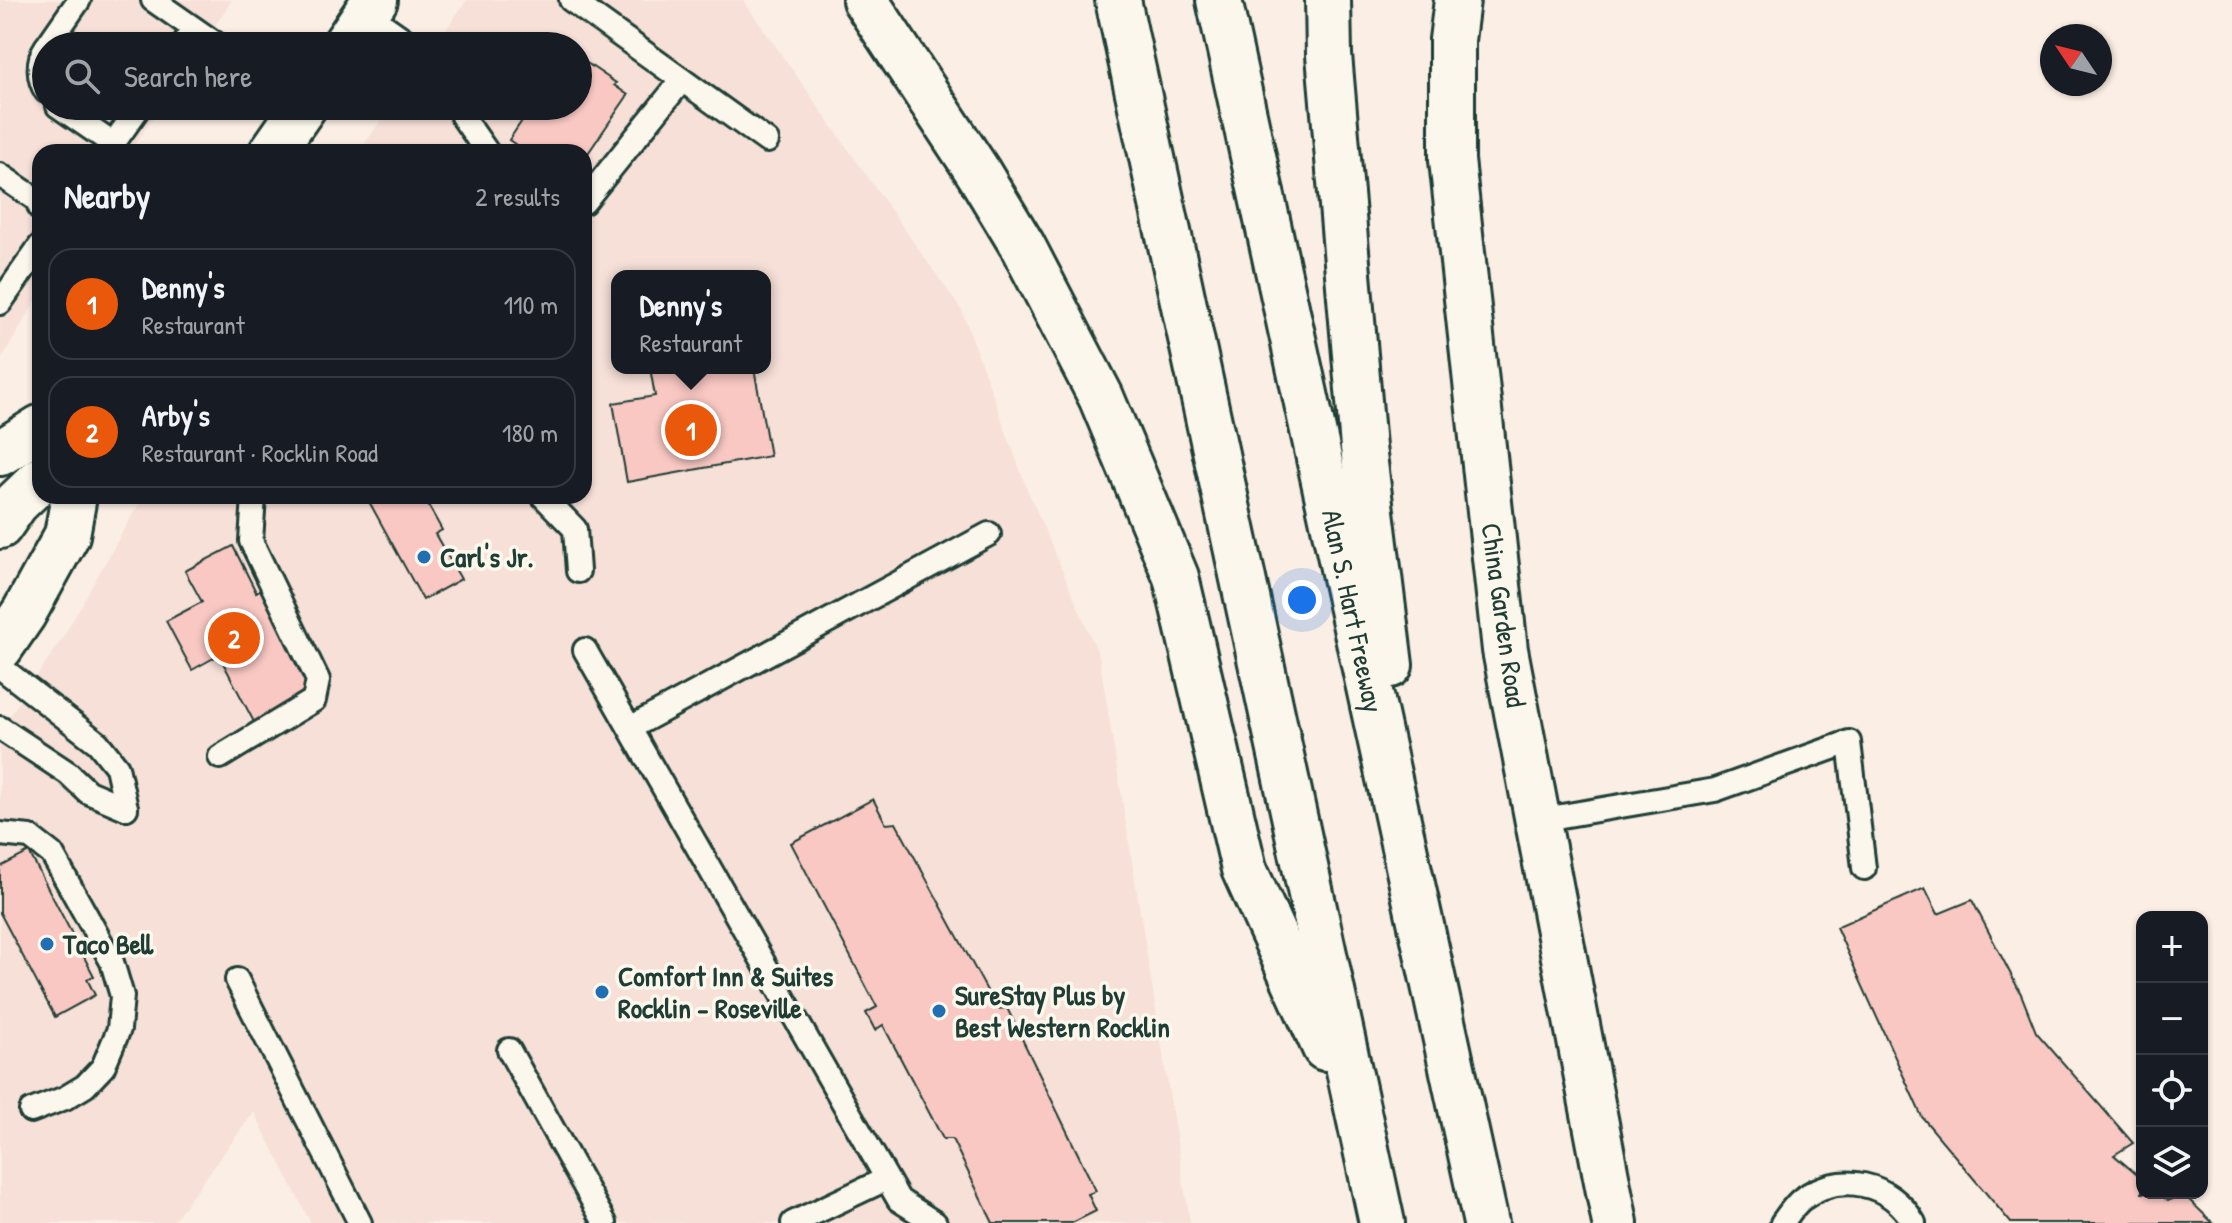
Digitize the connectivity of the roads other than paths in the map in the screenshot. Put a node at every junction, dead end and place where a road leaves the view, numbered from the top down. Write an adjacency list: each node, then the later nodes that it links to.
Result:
1 (79, 0): 10 (lane)
2 (153, 0): 11 (lane)
3 (571, 0): 13 (lane)
4 (865, 0): 50 (main road)
5 (1118, 0): 50 (main road)
6 (1219, 0): 46 (main road, Alan S. Hart Freeway)
7 (1328, 0): 46 (main road)
8 (1457, 0): 43 (main road, China Garden Road)
9 (361, 20): 12 (lane)
10 (57, 32)
11 (182, 32)
12 (385, 32)
13 (682, 80): 18 (lane); 24 (lane)
14 (78, 120): 19 (lane)
15 (130, 120): 20 (lane)
16 (294, 120): 21 (main road)
17 (465, 120): 22 (lane)
18 (767, 141)
19 (113, 144)
20 (113, 144)
21 (278, 144)
22 (481, 144)
23 (0, 175): 25 (lane)
24 (592, 192)
25 (32, 197)
26 (32, 257): 27 (lane)
27 (0, 303)
28 (32, 433): 29 (main road)
29 (0, 453)
30 (32, 488): 34 (main road)
31 (73, 504): 37 (main road)
32 (253, 504): 42 (lane)
33 (551, 504): 36 (lane)
34 (0, 526)
35 (989, 534): 41 (lane)
36 (578, 571)
37 (0, 648)
38 (585, 650): 41 (lane)
39 (0, 667): 40 (lane)
40 (0, 728)
41 (630, 728): 51 (lane)
42 (220, 757)
43 (1538, 820): 45 (lane); 58 (main road, China Garden Road)
44 (0, 834): 49 (lane)
45 (1864, 868)
46 (1423, 929): 57 (main road, Alan S. Hart Freeway)
47 (237, 980): 52 (lane)
48 (509, 1050): 53 (lane)
49 (31, 1111)
50 (1361, 1125): 56 (main road)
51 (886, 1179): 54 (lane); 55 (lane)
52 (360, 1223)
53 (605, 1223)
54 (793, 1223)
55 (935, 1223)
56 (1382, 1223)
57 (1486, 1223)
58 (1615, 1223)
59 (1782, 1223): 60 (lane)
60 (1914, 1223)

